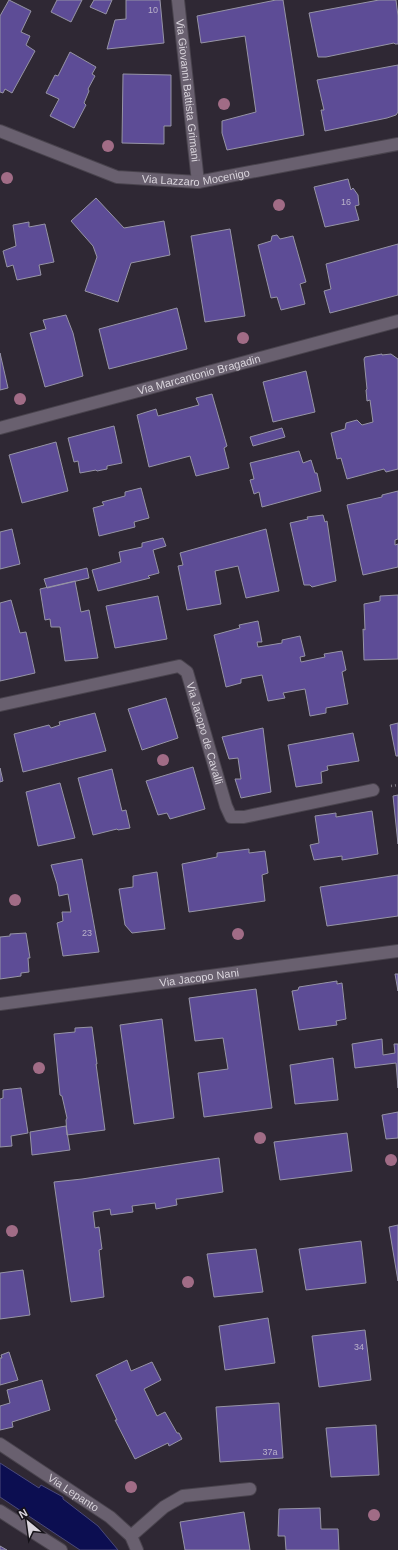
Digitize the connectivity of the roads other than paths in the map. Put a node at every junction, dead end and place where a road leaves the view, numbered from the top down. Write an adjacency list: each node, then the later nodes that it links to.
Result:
1 (178, 0): 4 (street, Via Giovanni Battista Grimani)
2 (0, 131): 4 (street, Via Lazzaro Mocenigo)
3 (398, 144): 4 (street, Via Lazzaro Mocenigo)
4 (198, 182)
5 (398, 321): 6 (street, Via Marcantonio Bragadin)
6 (0, 428)
7 (0, 704): 8 (street, Via Jacopo de Cavalli)
8 (373, 790)
9 (398, 951): 10 (street, Via Jacopo Nani)
10 (0, 1004)
11 (0, 1444): 14 (street, Via Lepanto)
12 (250, 1489): 14 (street)
13 (0, 1511): 15 (street)
14 (131, 1536): 16 (street, Via Lepanto)
15 (61, 1550)
16 (137, 1550)

